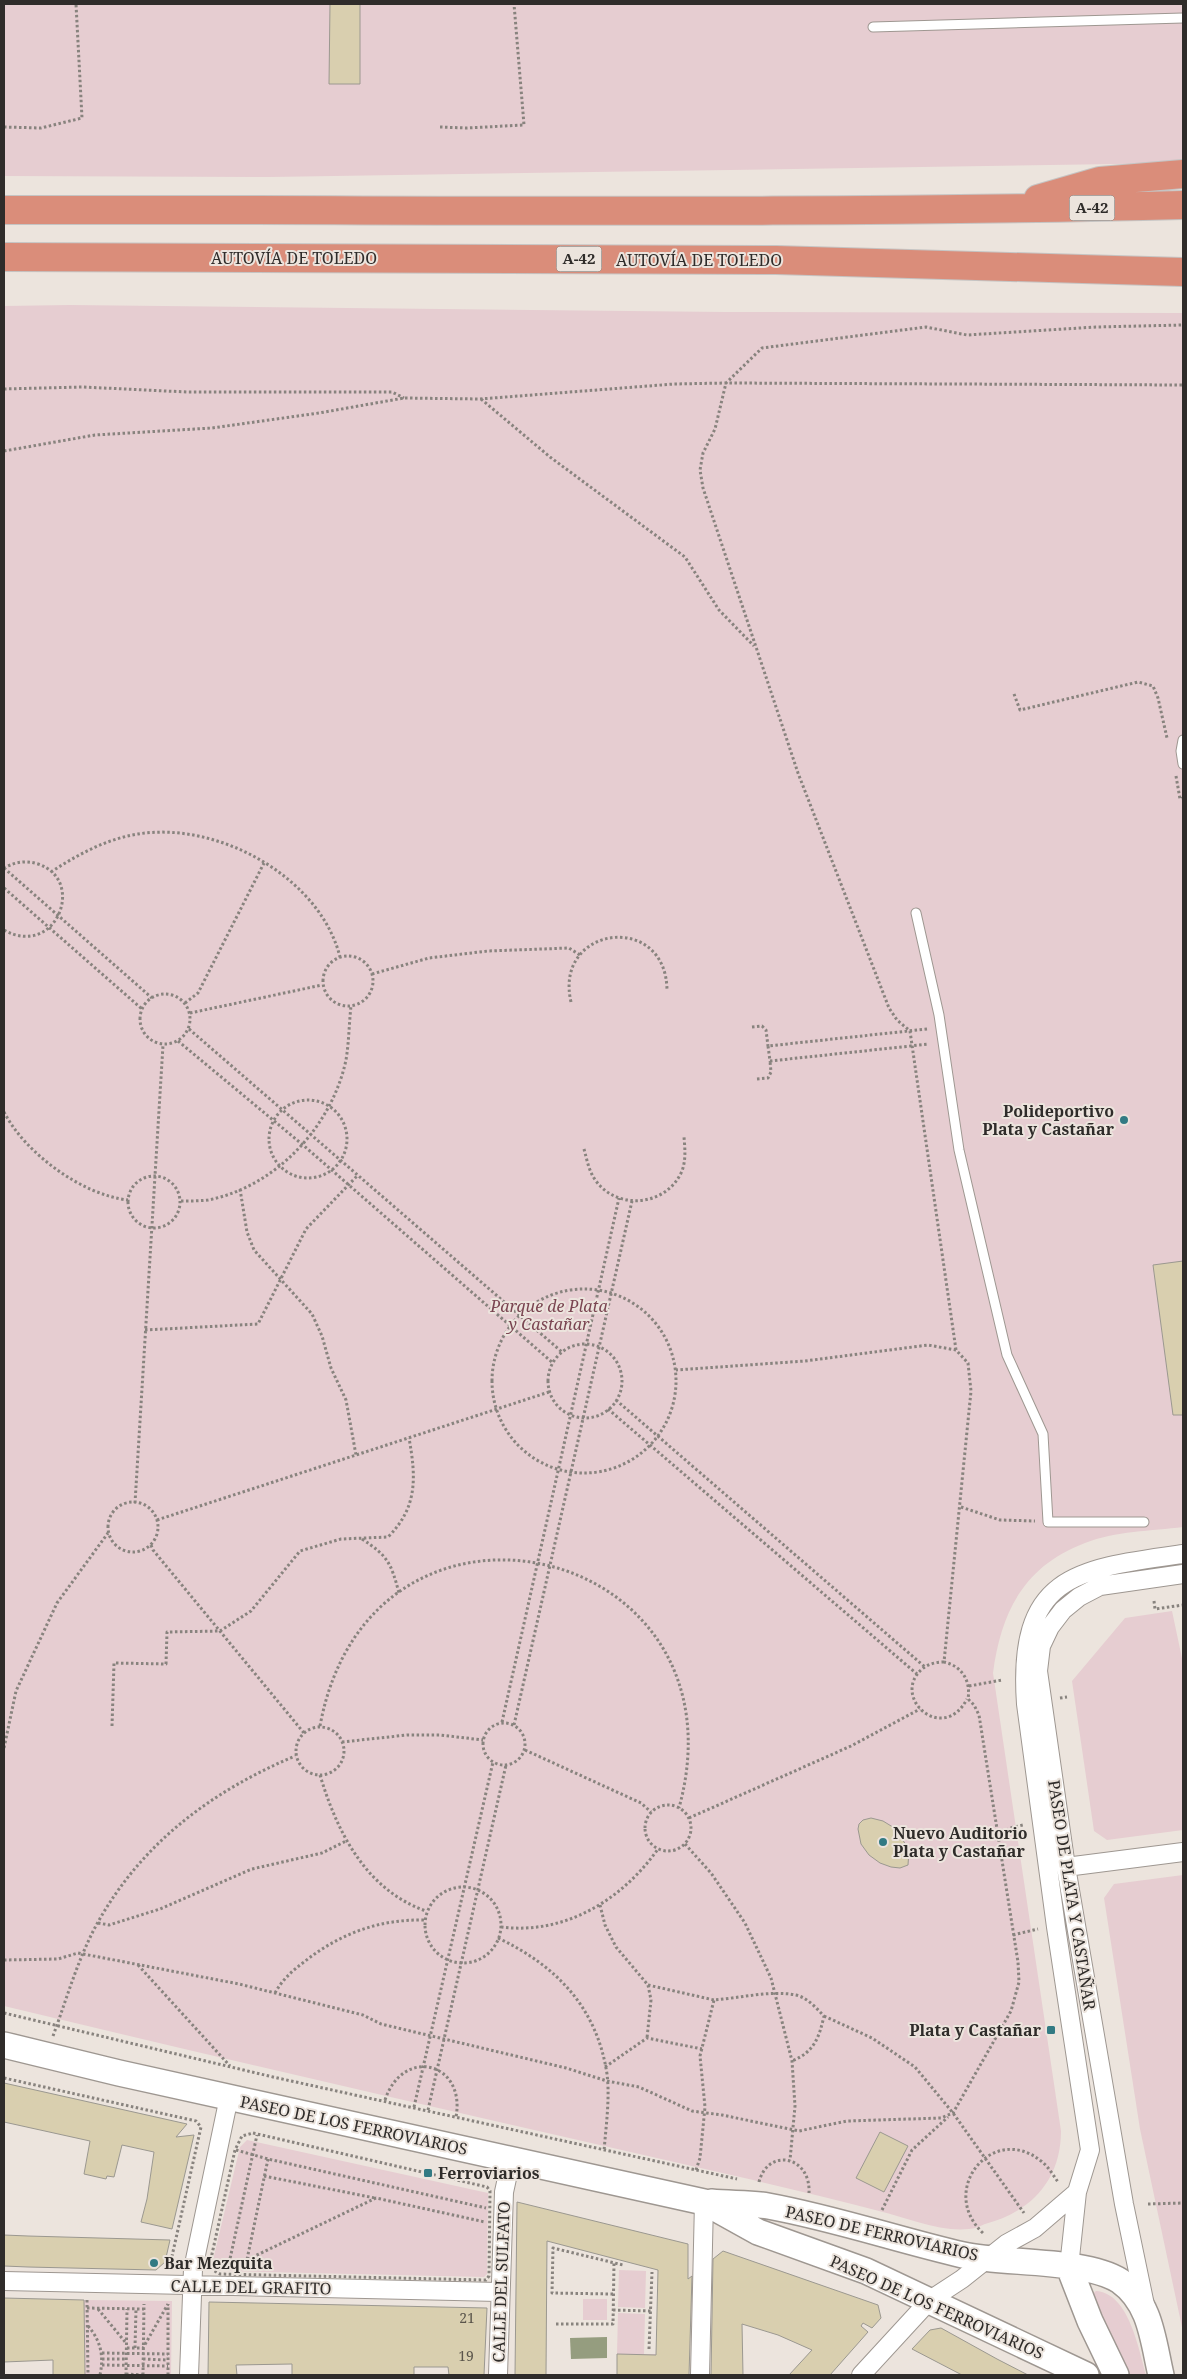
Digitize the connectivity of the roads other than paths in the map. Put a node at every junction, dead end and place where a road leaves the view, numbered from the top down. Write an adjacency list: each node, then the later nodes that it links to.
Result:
1 (1183, 18): 2 (lane)
2 (873, 28)
3 (1183, 174): 6 (highway)
4 (1183, 205): 6 (highway, A-42)
5 (4, 210): 6 (highway, A-42)
6 (1000, 210)
7 (4, 256): 8 (highway, AUTOVÍA DE TOLEDO / A-42)
8 (1183, 272)
9 (1183, 740): 10 (lane)
10 (1183, 764)
11 (916, 913): 12 (lane)
12 (1144, 1522)
13 (1183, 1554): 20 (street, PASEO DE PLATA Y CASTAÑAR)
14 (1183, 1574): 16 (street, PASEO DE PLATA Y CASTAÑAR)
15 (1183, 1852): 16 (street)
16 (1066, 1867): 28 (street, PASEO DE PLATA Y CASTAÑAR)
17 (4, 2045): 18 (main road, PASEO DE LOS FERROVIARIOS)
18 (229, 2097): 19 (main road, PASEO DE LOS FERROVIARIOS); 25 (street)
19 (511, 2160): 21 (main road, PASEO DE LOS FERROVIARIOS); 26 (street, CALLE DEL SULFATO)
20 (1078, 2192): 22 (street); 23 (street, PASEO DE PLATA Y CASTAÑAR)
21 (704, 2202): 22 (main road, PASEO DE FERROVIARIOS); 27 (main road, PASEO DE LOS FERROVIARIOS); 32 (street)
22 (989, 2257): 23 (main road); 27 (street, PASEO DE FERROVIARIOS)
23 (1069, 2267): 28 (main road); 34 (main road)
24 (4, 2281): 25 (street, CALLE DEL GRAFITO)
25 (192, 2287): 26 (street, CALLE DEL GRAFITO); 30 (street)
26 (499, 2292): 31 (street, CALLE DEL SULFATO)
27 (930, 2300): 29 (main road, PASEO DE LOS FERROVIARIOS); 33 (street, PASEO DE FERROVIARIOS)
28 (1146, 2311): 35 (main road)
29 (1079, 2374)
30 (189, 2375)
31 (498, 2375)
32 (700, 2375)
33 (861, 2375)
34 (1116, 2375)
35 (1161, 2375)

